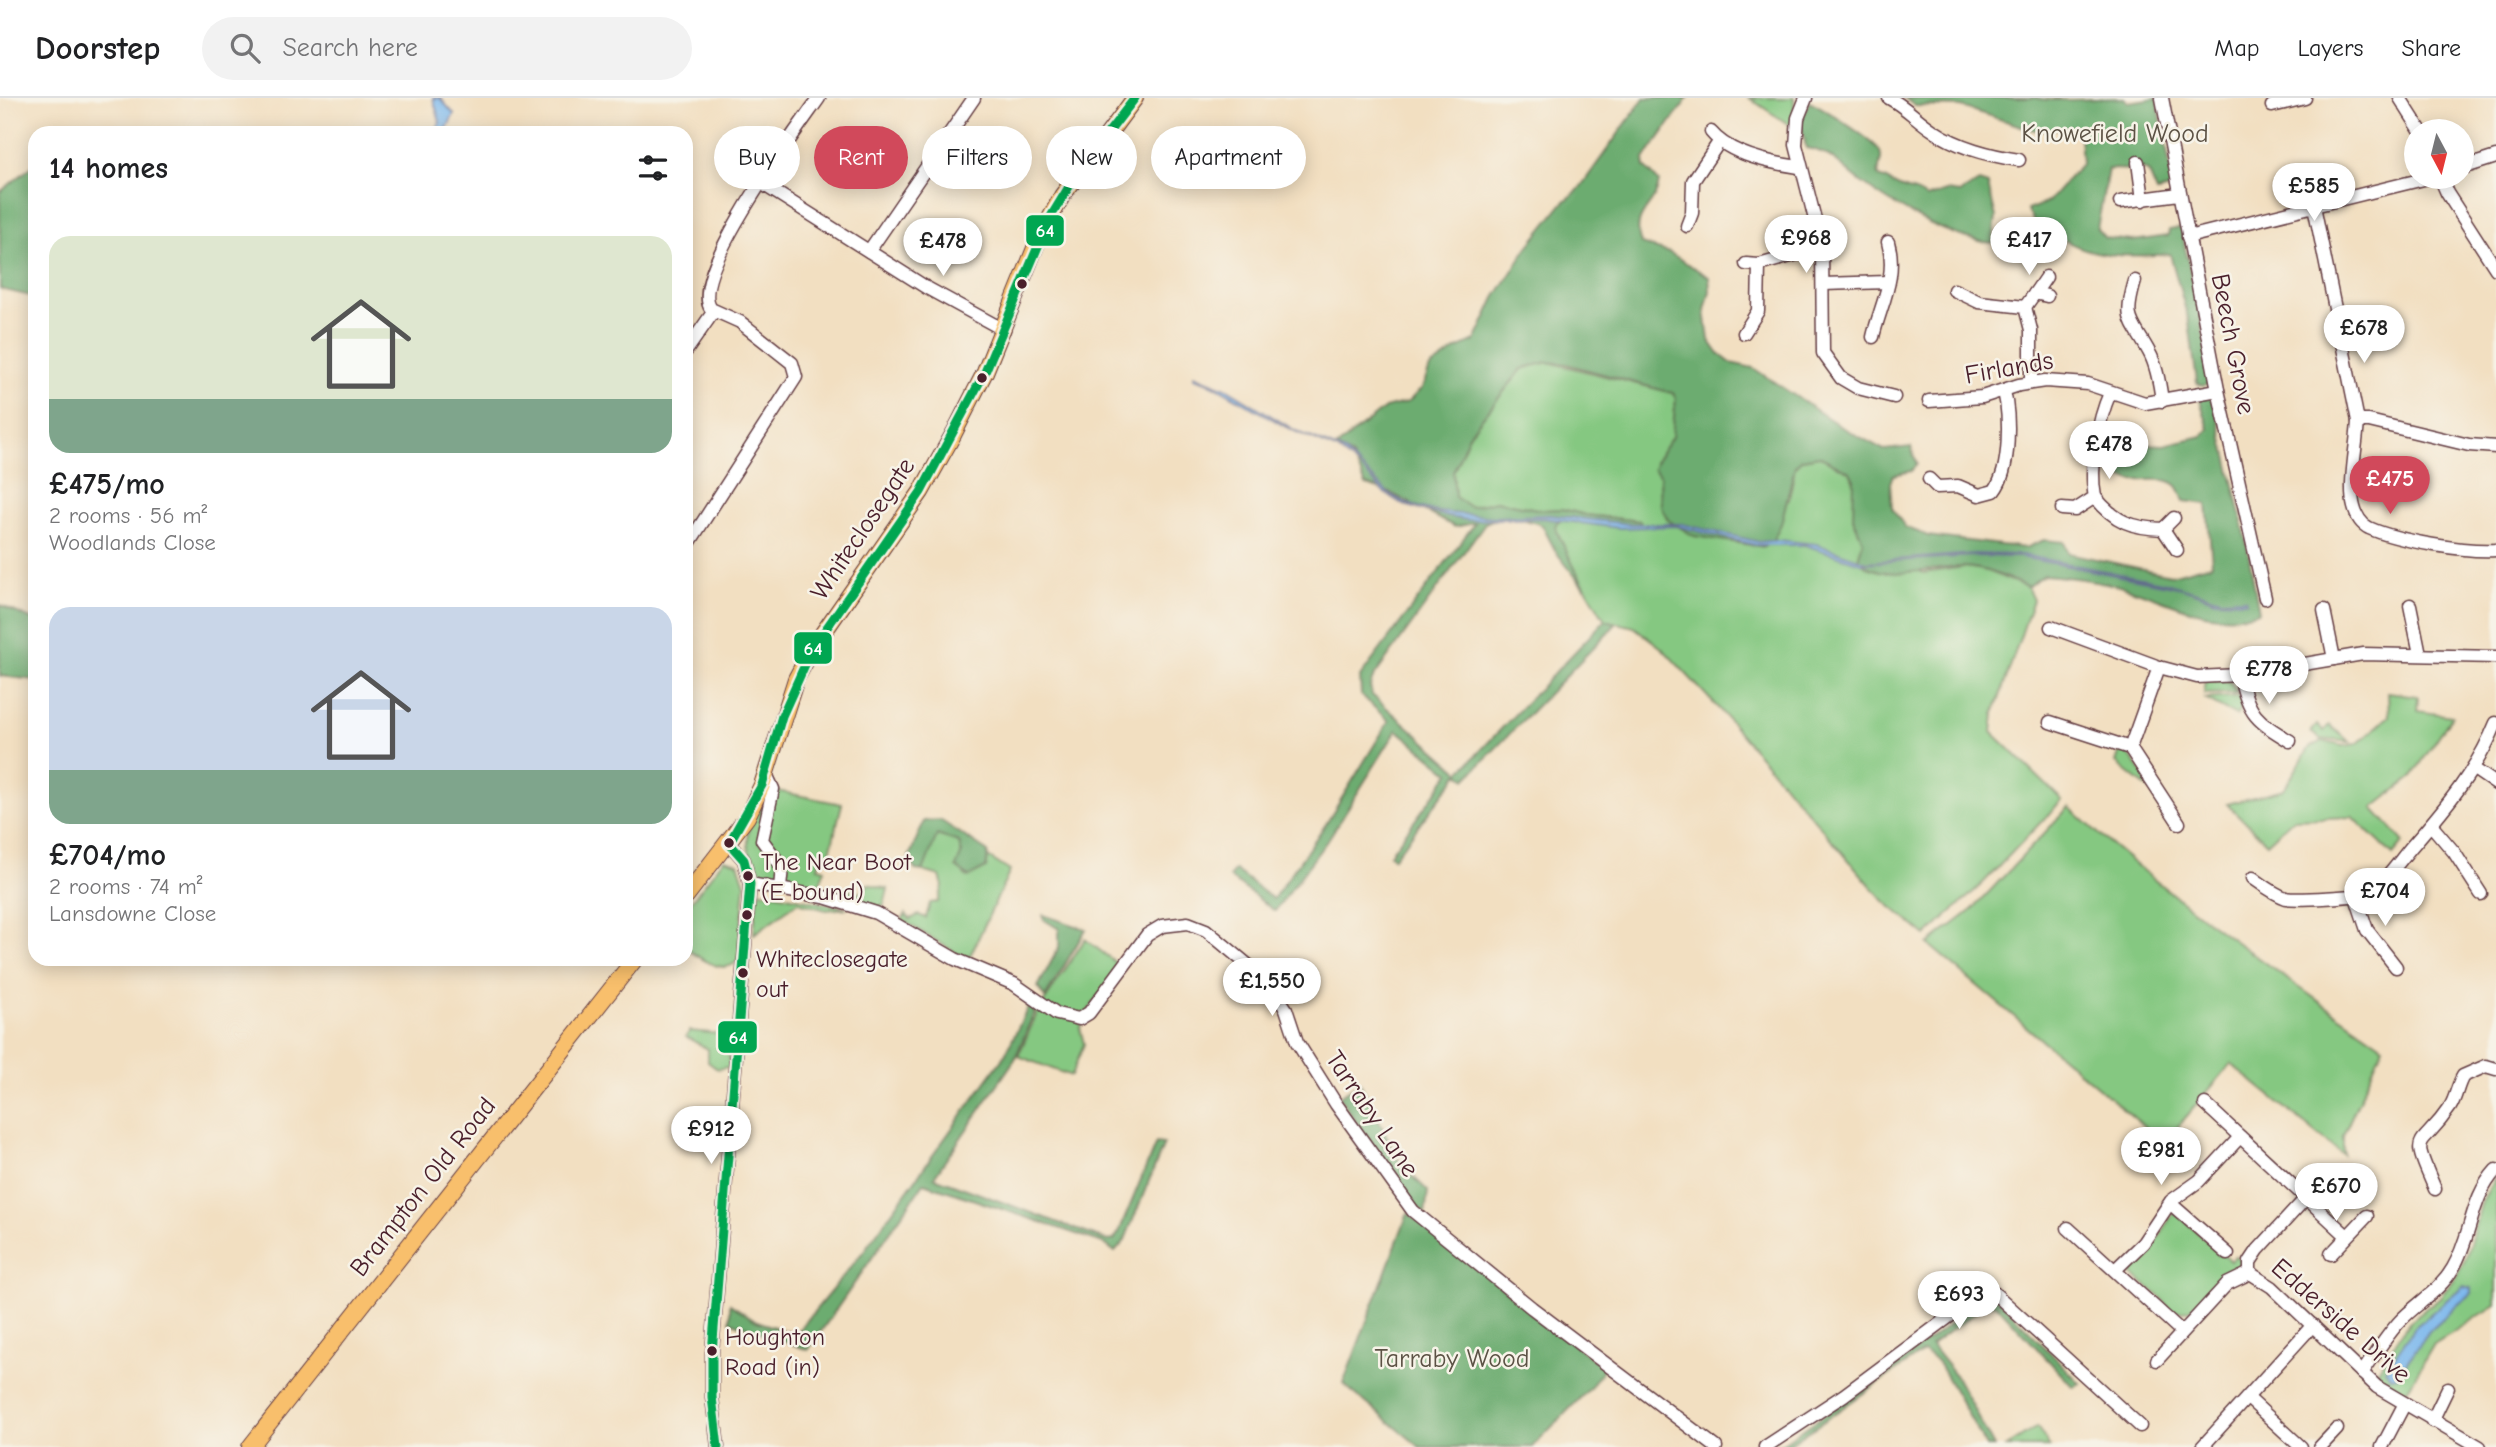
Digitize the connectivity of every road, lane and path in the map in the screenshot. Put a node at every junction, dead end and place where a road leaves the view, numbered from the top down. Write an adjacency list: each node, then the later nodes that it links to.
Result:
1 (818, 98): 11 (street)
2 (974, 98): 29 (street)
3 (1135, 98): 38 (main road, Whiteclosegate)
4 (1806, 98): 16 (street)
5 (1889, 98): 13 (street)
6 (2161, 98): 21 (street, Beech Grove)
7 (2305, 98): 9 (street)
8 (2400, 98): 10 (street)
9 (2272, 106)
10 (2413, 119)
11 (799, 126)
12 (2496, 157): 15 (street)
13 (2019, 160)
14 (2138, 162): 22 (street)
15 (2474, 164)
16 (1799, 167): 25 (street); 28 (street)
17 (2404, 184): 24 (street)
18 (758, 189): 37 (street)
19 (771, 189): 29 (street)
20 (2444, 189): 30 (street)
21 (2179, 194): 22 (street); 26 (street, Beech Grove)
22 (2143, 200): 23 (street)
23 (2120, 202)
24 (2314, 206): 26 (street); 49 (street)
25 (1685, 227)
26 (2188, 237): 43 (street, Beech Grove)
27 (1888, 242): 33 (street)
28 (1822, 247): 34 (street); 39 (street)
29 (869, 251): 38 (street)
30 (2496, 269)
31 (2046, 277): 36 (street)
32 (2135, 281): 48 (street)
33 (1888, 282): 34 (street); 40 (street)
34 (1823, 284): 46 (street)
35 (1954, 290): 36 (street)
36 (2025, 307): 42 (street)
37 (714, 311): 41 (street); 58 (street)
38 (1004, 330): 75 (main road, Whiteclosegate)
39 (1744, 333)
40 (1873, 337)
41 (693, 341)
42 (2031, 382): 44 (street, Firlands); 45 (street, Firlands)
43 (2218, 390): 48 (street, Firlands); 61 (street, Beech Grove)
44 (2004, 391): 47 (street, Firlands); 52 (street)
45 (2110, 393): 48 (street, Firlands); 53 (street)
46 (1895, 397)
47 (1929, 401)
48 (2162, 401)
49 (2358, 421): 50 (street); 60 (street)
50 (2496, 447)
51 (1929, 479): 52 (street)
52 (1944, 487): 54 (street)
53 (2095, 497): 55 (street); 57 (street)
54 (1938, 500)
55 (2062, 509)
56 (2174, 518): 57 (street)
57 (2163, 529): 59 (street)
58 (693, 537)
59 (2177, 550)
60 (2496, 550)
61 (2265, 598)
62 (2410, 605): 65 (street)
63 (2324, 610): 67 (street)
64 (2051, 627): 68 (street)
65 (2420, 654): 66 (street); 67 (street)
66 (2496, 657)
67 (2334, 659): 69 (street)
68 (2159, 667): 69 (street); 73 (street)
69 (2240, 676): 72 (street)
70 (2050, 722): 73 (street)
71 (2496, 723): 74 (street)
72 (2290, 741)
73 (2130, 748): 77 (street)
74 (2474, 769): 76 (street); 78 (street)
75 (766, 774): 79 (main road, Whiteclosegate); 83 (street)
76 (2496, 784)
77 (2179, 823)
78 (2431, 825): 84 (street); 85 (street)
79 (729, 843): 81 (street); 82 (main road, Whiteclosegate)
80 (2253, 878): 85 (street)
81 (751, 884): 83 (street, Tarraby Lane); 113 (street)
82 (693, 887)
83 (780, 888): 114 (street, Tarraby Lane)
84 (2482, 894)
85 (2356, 897): 87 (street)
86 (629, 966): 112 (main road, Brampton Old Road)
87 (2396, 967)
88 (2496, 1069): 92 (street)
89 (2205, 1104): 90 (street)
90 (2240, 1137): 93 (street); 94 (street)
91 (2496, 1170): 105 (street)
92 (2435, 1190)
93 (2306, 1198): 97 (street); 101 (street)
94 (2170, 1203): 98 (street); 100 (street)
95 (2367, 1216): 97 (street)
96 (2068, 1228): 100 (street)
97 (2347, 1236): 99 (street)
98 (2228, 1254)
99 (2331, 1254)
100 (2115, 1270): 103 (street)
101 (2250, 1273): 102 (street, Edderside Drive); 103 (street, Edderside Drive)
102 (2313, 1325): 105 (street, Edderside Drive); 107 (street)
103 (2182, 1332): 104 (street, Edderside Drive)
104 (2157, 1360)
105 (2361, 1373): 108 (street, Edderside Drive)
106 (2448, 1388): 109 (street, Edderside Drive)
107 (2248, 1398): 116 (street); 117 (street)
108 (2404, 1405): 109 (street, Edderside Drive); 119 (street, Edderside Drive)
109 (2432, 1421): 120 (street, Edderside Drive)
110 (2140, 1426): 115 (street)
111 (2337, 1429): 118 (street)
112 (250, 1447)
113 (718, 1447)
114 (1716, 1447)
115 (1765, 1447)
116 (2202, 1447)
117 (2301, 1447)
118 (2320, 1447)
119 (2382, 1447)
120 (2480, 1447)

